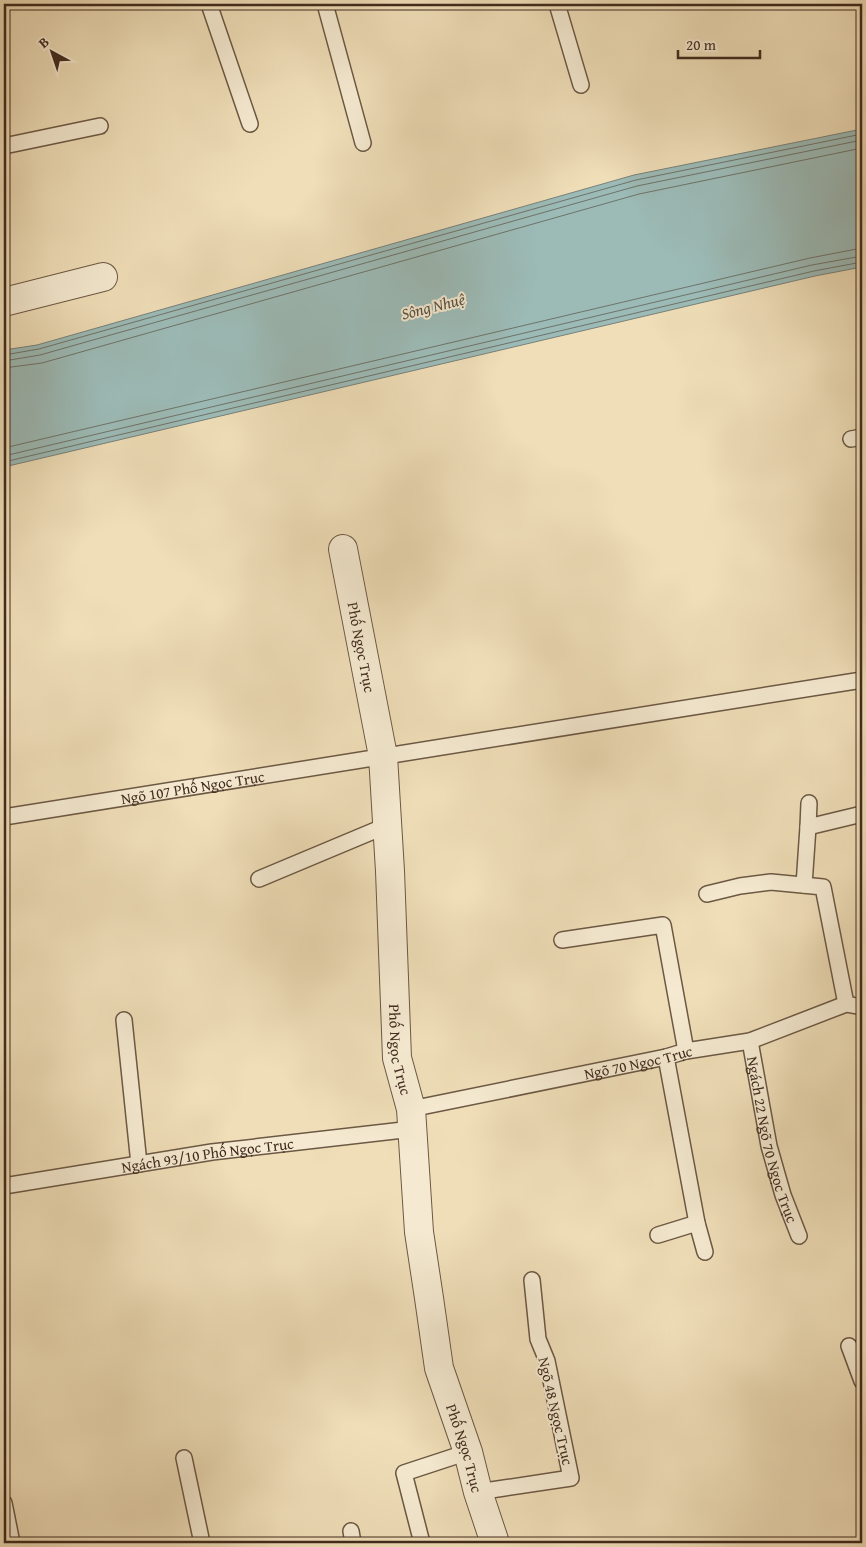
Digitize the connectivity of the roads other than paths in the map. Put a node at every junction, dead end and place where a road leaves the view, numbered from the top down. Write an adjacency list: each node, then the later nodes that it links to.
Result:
1 (209, 4): 5 (lane)
2 (325, 4): 7 (lane)
3 (557, 4): 4 (lane)
4 (581, 85)
5 (250, 124)
6 (100, 126): 8 (lane)
7 (363, 143)
8 (4, 146)
9 (103, 277): 10 (street)
10 (36, 295): 11 (street); 12 (street)
11 (4, 302)
12 (4, 316)
13 (343, 550): 15 (street, Phố Ngọc Trục)
14 (862, 680): 15 (lane, Ngõ 107 Phố Ngọc Trục)
15 (382, 756): 18 (lane, Ngõ 107 Phố Ngọc Trục); 19 (street, Phố Ngọc Trục)
16 (810, 803): 20 (lane)
17 (862, 814): 20 (lane)
18 (4, 817)
19 (388, 826): 21 (lane); 31 (street, Phố Ngọc Trục)
20 (808, 827): 22 (lane)
21 (259, 879)
22 (804, 885): 23 (lane); 25 (lane)
23 (707, 894)
24 (562, 940): 29 (lane)
25 (846, 1004): 26 (lane); 28 (lane, Ngõ 70 Ngọc Trục)
26 (862, 1007)
27 (124, 1020): 32 (lane)
28 (750, 1040): 29 (lane, Ngõ 70 Ngọc Trục); 36 (lane, Ngách 22 Ngõ 70 Ngọc Trục)
29 (686, 1051): 30 (lane, Ngõ 70 Ngọc Trục)
30 (666, 1057): 31 (lane, Ngõ 70 Ngọc Trục); 34 (lane)
31 (412, 1119): 32 (lane, Ngách 93/10 Phố Ngọc Trục); 41 (street, Phố Ngọc Trục)
32 (139, 1164): 33 (lane, Ngách 93/10 Phố Ngọc Trục)
33 (4, 1186)
34 (697, 1223): 35 (lane); 37 (lane)
35 (658, 1235)
36 (799, 1236)
37 (705, 1252)
38 (532, 1280): 43 (lane, Ngõ 48 Ngọc Trục)
39 (849, 1346): 40 (lane)
40 (862, 1381)
41 (468, 1452): 43 (street, Phố Ngọc Trục); 47 (lane)
42 (184, 1458): 46 (lane)
43 (478, 1492): 48 (street, Phố Ngọc Trục)
44 (4, 1503): 45 (lane)
45 (12, 1543)
46 (202, 1543)
47 (422, 1543)
48 (494, 1543)

